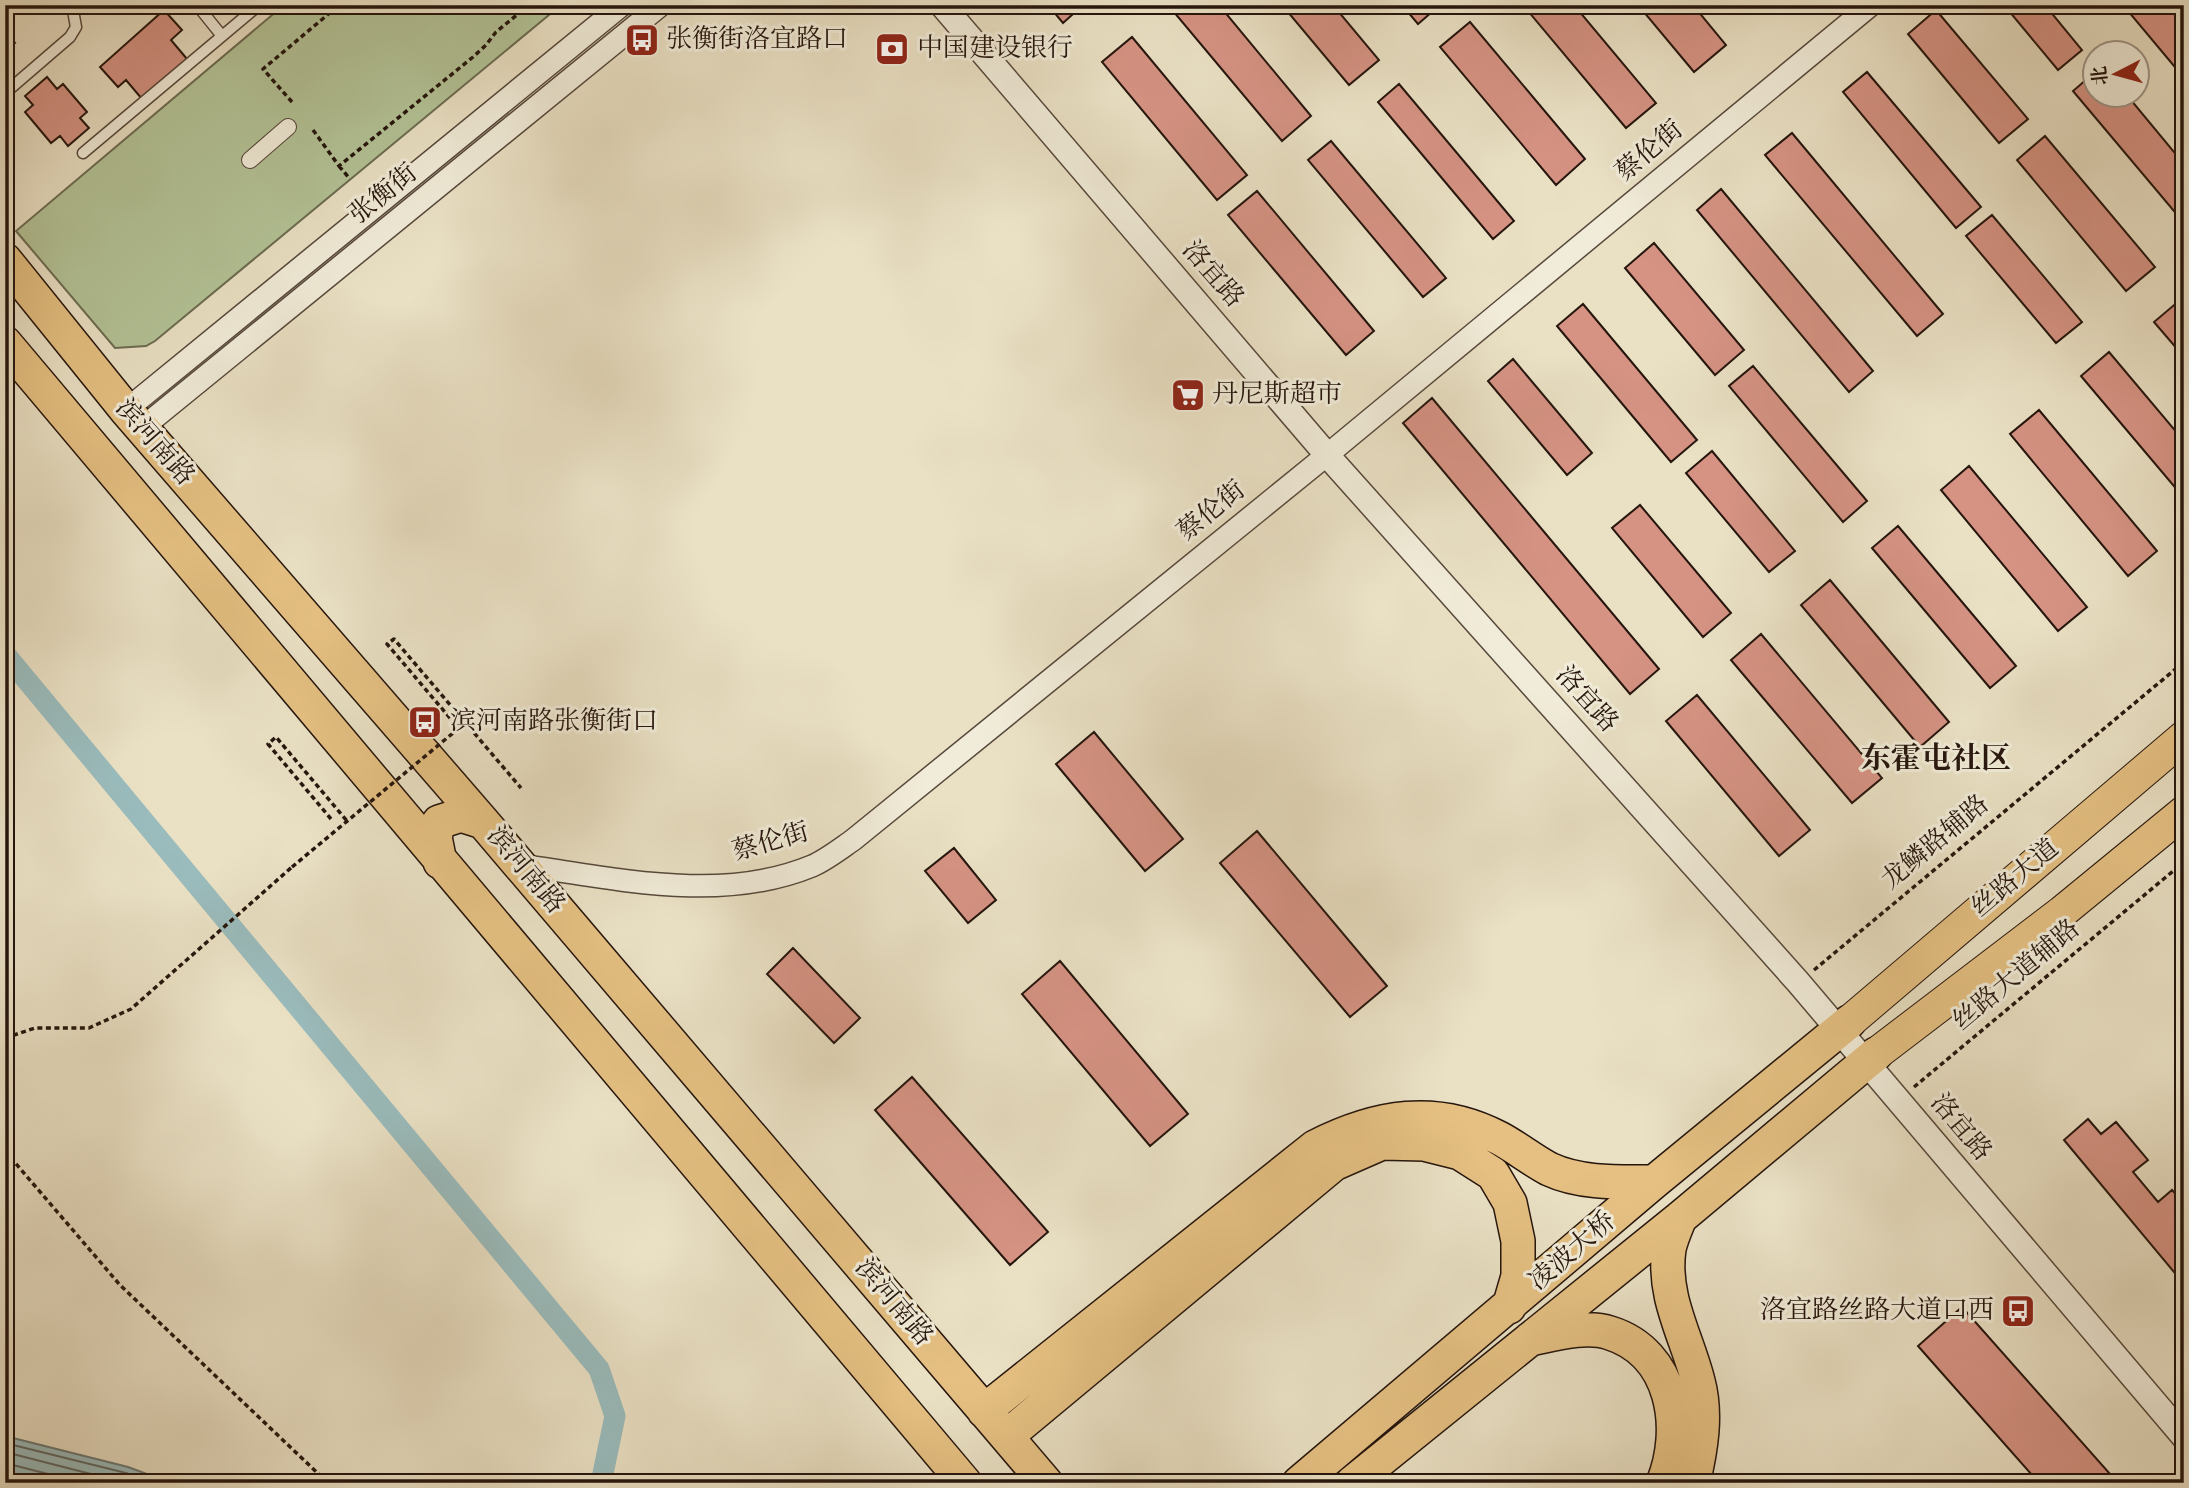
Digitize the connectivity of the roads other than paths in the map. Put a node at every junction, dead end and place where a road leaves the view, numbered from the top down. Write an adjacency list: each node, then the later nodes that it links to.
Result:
1 (72, 5): 10 (lane)
2 (197, 5): 9 (lane)
3 (259, 5): 9 (lane)
4 (622, 5): 16 (street, 张衡街)
5 (661, 5): 16 (street, 张衡街)
6 (942, 5): 17 (street, 洛宜路)
7 (959, 5): 17 (street, 洛宜路)
8 (1871, 5): 17 (street, 蔡伦街)
9 (222, 36): 12 (lane)
10 (5, 93)
11 (288, 127): 13 (street)
12 (83, 153)
13 (250, 160)
14 (5, 260): 16 (highway, 滨河南路)
15 (5, 343): 21 (highway, 滨河南路)
16 (134, 419): 20 (highway, 滨河南路)
17 (1332, 451): 22 (street, 蔡伦街); 23 (street, 洛宜路); 23 (street, 洛宜路)
18 (2184, 737): 23 (main road, 丝路大道)
19 (2184, 812): 24 (main road, 丝路大道)
20 (483, 822): 21 (highway); 22 (highway, 滨河南路)
21 (440, 862): 33 (highway, 滨河南路)
22 (519, 865): 29 (highway, 滨河南路)
23 (1844, 1026): 24 (street, 洛宜路); 25 (highway, 凌波大桥)
24 (1871, 1058): 26 (highway, 凌波大桥); 30 (street, 洛宜路); 32 (street, 洛宜路)
25 (1654, 1182): 27 (highway, 凌波大桥); 29 (highway)
26 (1679, 1218): 28 (highway, 凌波大桥); 38 (highway)
27 (1509, 1307): 31 (highway); 35 (highway, 凌波大桥)
28 (1528, 1339): 36 (highway, 凌波大桥); 37 (highway)
29 (984, 1411): 31 (highway, 滨河南路)
30 (2184, 1415)
31 (1007, 1436): 34 (highway, 滨河南路)
32 (2184, 1437)
33 (965, 1483)
34 (1046, 1483)
35 (1298, 1483)
36 (1352, 1483)
37 (1662, 1483)
38 (1693, 1483)

